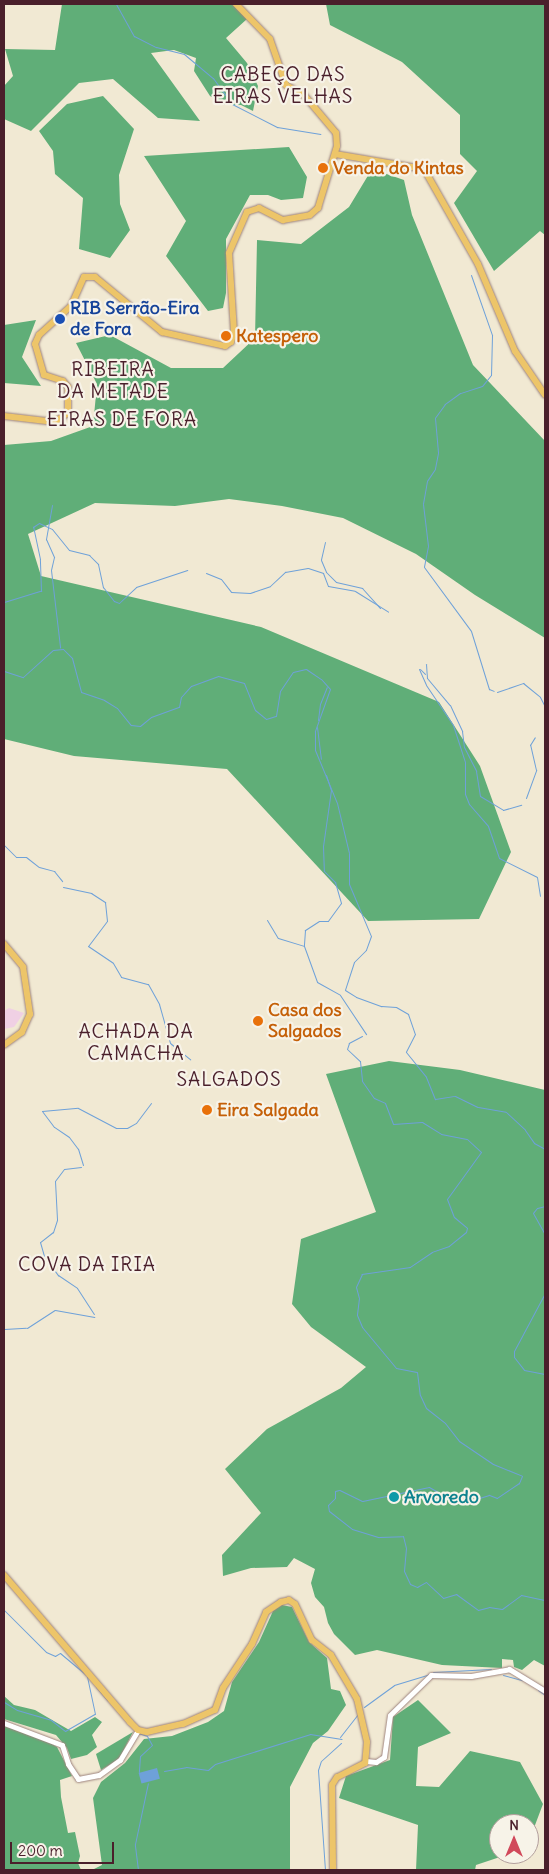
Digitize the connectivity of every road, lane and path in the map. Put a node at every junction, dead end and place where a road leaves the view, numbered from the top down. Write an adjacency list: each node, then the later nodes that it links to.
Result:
1 (236, 4): 2 (main road)
2 (335, 154): 3 (main road); 4 (main road)
3 (545, 395)
4 (4, 416)
5 (4, 944): 6 (main road)
6 (4, 1045)
7 (4, 1575): 10 (main road)
8 (545, 1691): 11 (street)
9 (4, 1723): 10 (street)
10 (138, 1731): 11 (main road)
11 (366, 1761): 12 (main road)
12 (333, 1870)

